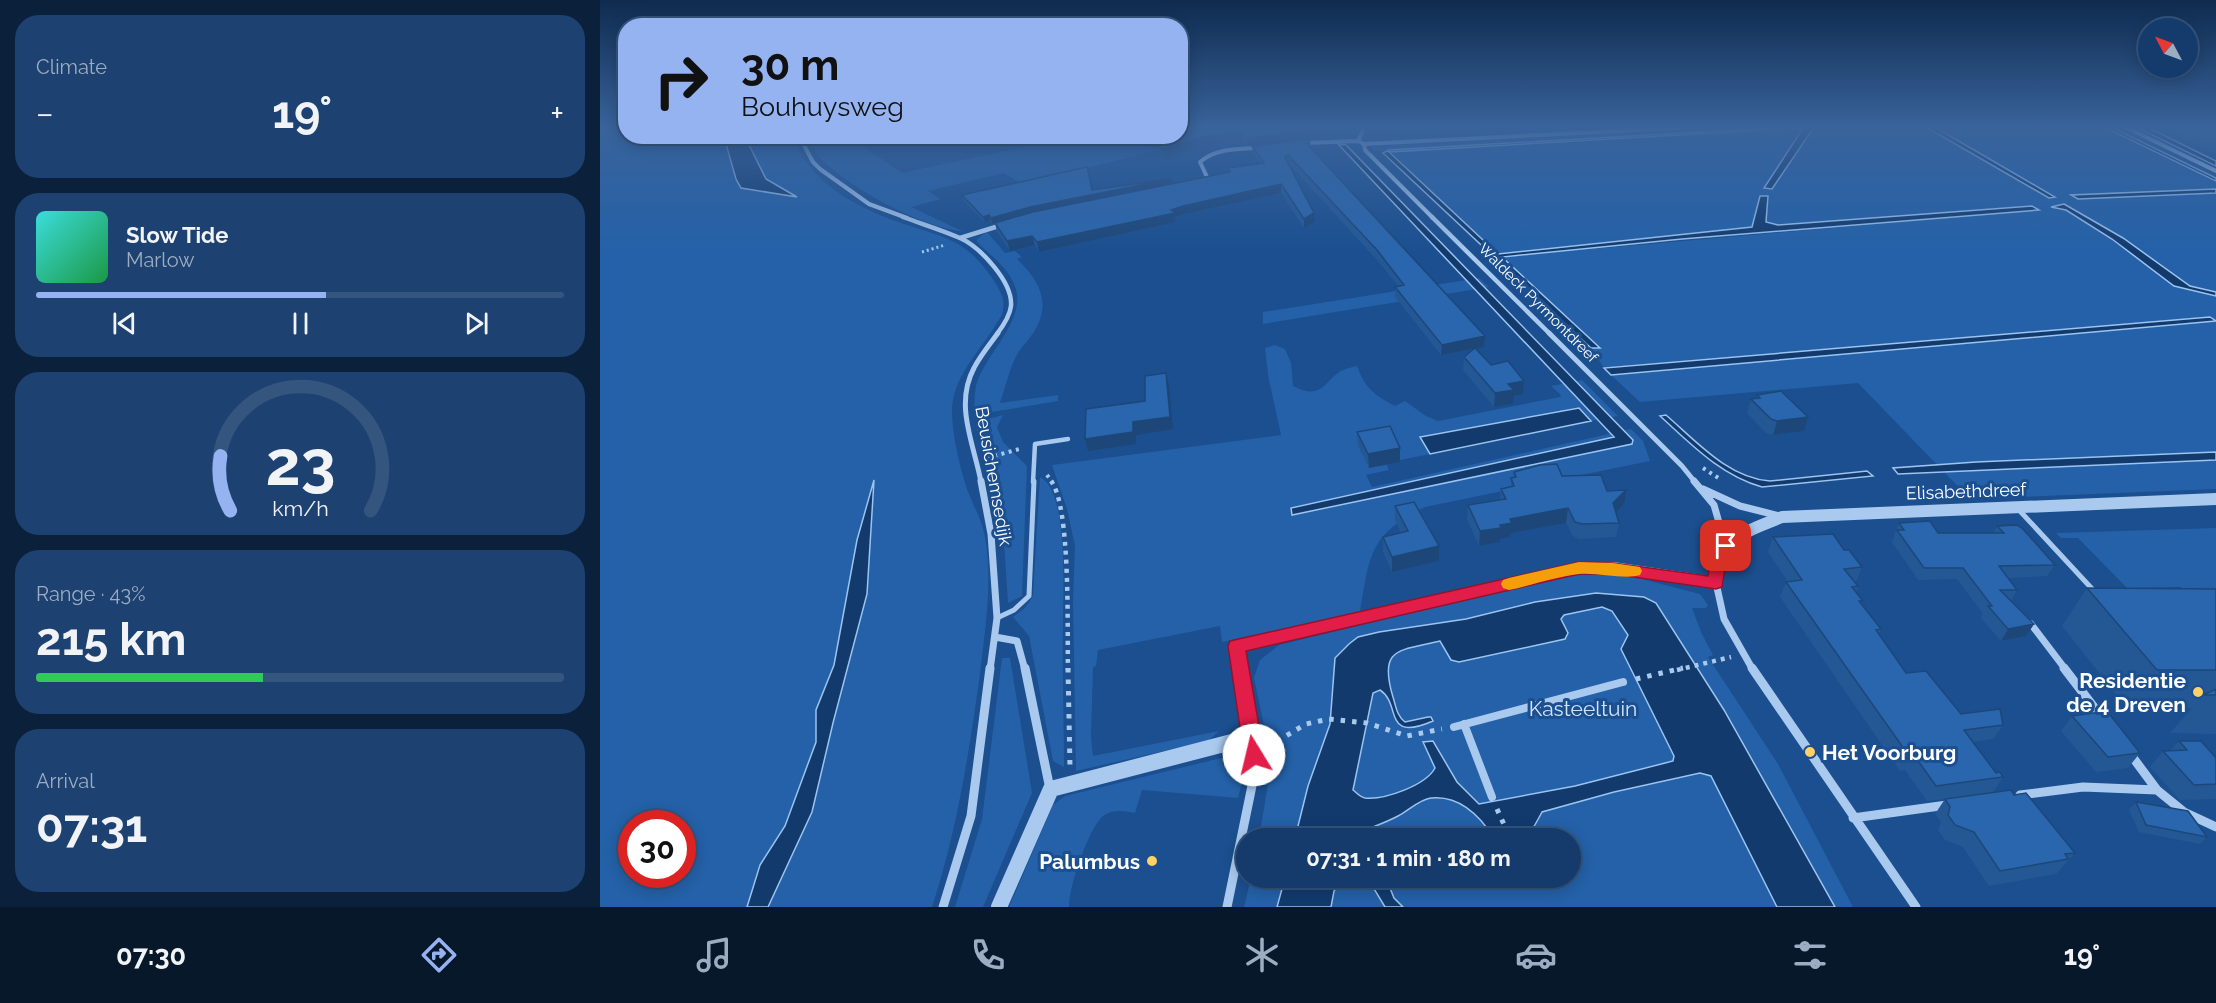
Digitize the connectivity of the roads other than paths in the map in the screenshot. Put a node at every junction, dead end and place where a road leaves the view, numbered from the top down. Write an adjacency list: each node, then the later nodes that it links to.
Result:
1 (820, 168): 6 (street, Beusichemsedijk)
2 (1203, 168): 4 (street)
3 (1383, 168): 8 (street, Waldeck Pyrmontdreef)
4 (1191, 184)
5 (1011, 223): 6 (street)
6 (960, 238): 15 (street, Beusichemsedijk)
7 (1068, 439): 15 (lane)
8 (1700, 487): 11 (street, Waldeck Pyrmontdreef); 12 (street, Waldeck Pyrmontdreef)
9 (2216, 499): 10 (street, Elisabethdreef)
10 (2016, 507): 11 (street, Elisabethdreef); 14 (lane)
11 (1782, 517): 12 (street, Elisabethdreef)
12 (1726, 546): 13 (street)
13 (1716, 583): 22 (street); 29 (street)
14 (2104, 597)
15 (998, 618): 17 (street, Beusichemsedijk)
16 (2031, 624): 20 (street)
17 (995, 637): 24 (street); 31 (street, Beusichemsedijk)
18 (1623, 682): 19 (street)
19 (1464, 724): 21 (street); 27 (street)
20 (2108, 726)
21 (1454, 727)
22 (1251, 737): 24 (street); 33 (street)
23 (2122, 744): 25 (street)
24 (1050, 789): 32 (street)
25 (2157, 790): 26 (street); 30 (street)
26 (2013, 796)
27 (1492, 797)
28 (1954, 804): 29 (street)
29 (1853, 818): 34 (street)
30 (2216, 826)
31 (943, 907)
32 (999, 907)
33 (1227, 907)
34 (1916, 907)

